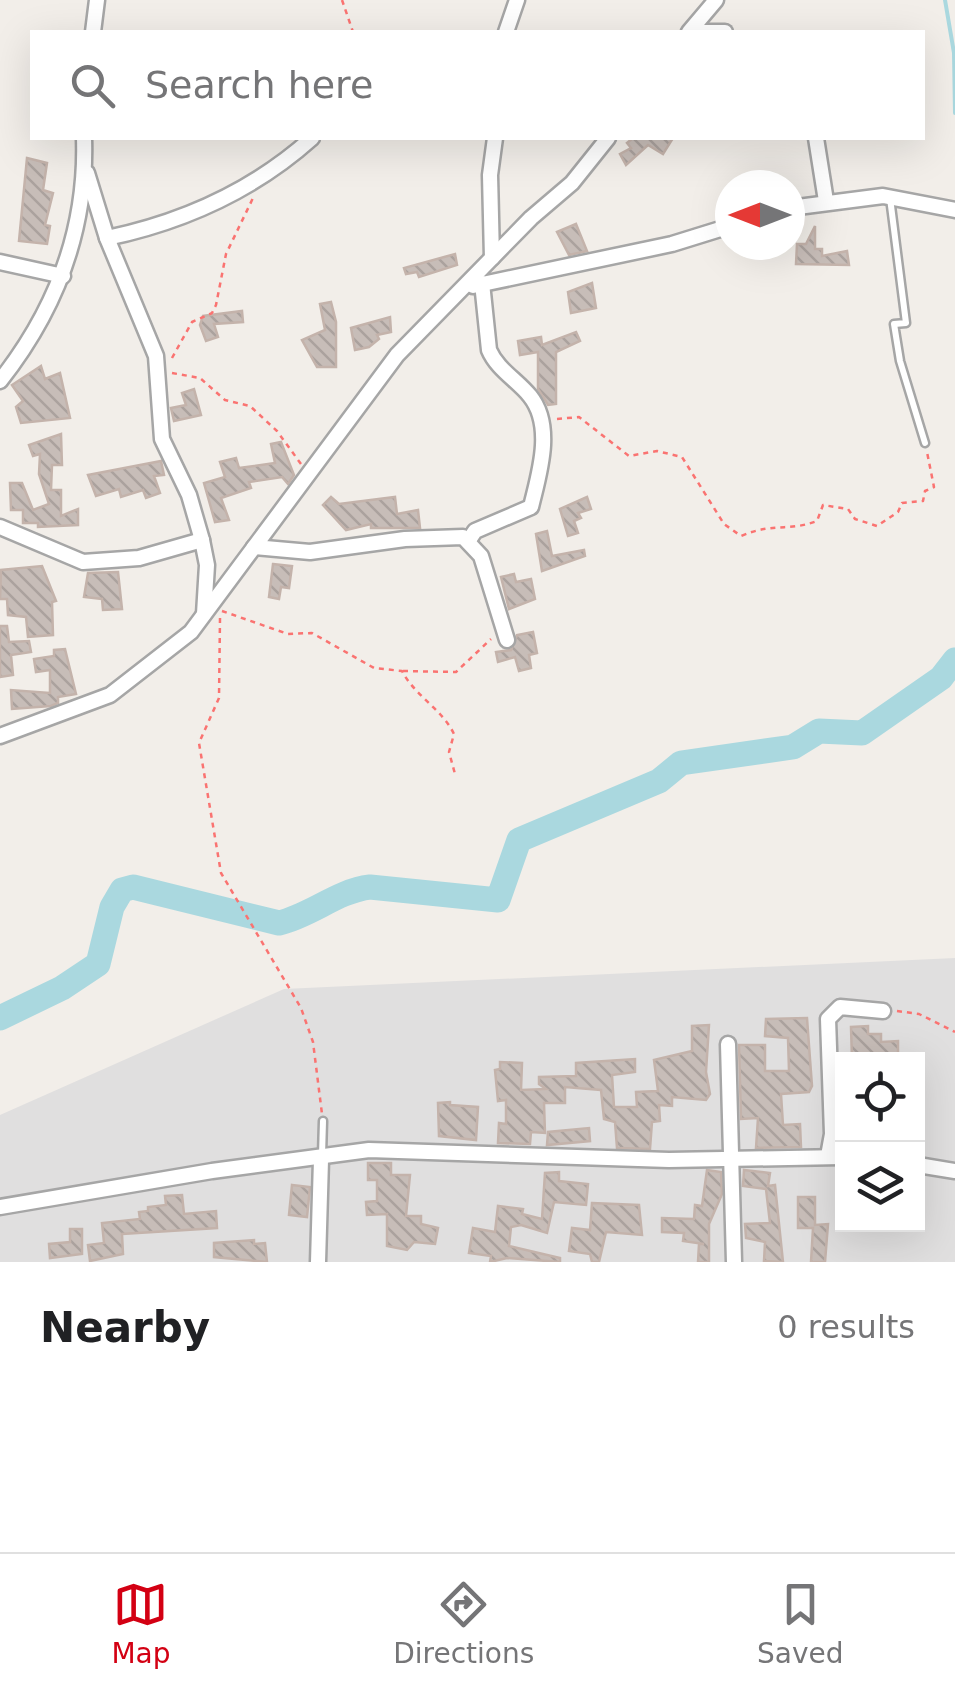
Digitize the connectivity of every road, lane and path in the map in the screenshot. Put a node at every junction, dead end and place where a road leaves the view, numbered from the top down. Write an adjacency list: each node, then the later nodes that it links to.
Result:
1 (97, 0): 5 (street)
2 (342, 0): 6 (path)
3 (517, 0): 7 (street)
4 (715, 2): 8 (street)
5 (93, 30)
6 (352, 30)
7 (507, 30)
8 (690, 30)
9 (84, 140): 14 (street)
10 (309, 140): 15 (street)
11 (495, 140): 22 (street)
12 (606, 140): 22 (street)
13 (816, 140): 17 (street)
14 (87, 173): 21 (street); 24 (street)
15 (260, 178): 21 (street); 27 (path)
16 (890, 196): 17 (street); 19 (street); 30 (lane)
17 (826, 201): 18 (street)
18 (805, 205)
19 (955, 210)
20 (715, 231): 25 (street)
21 (106, 238): 27 (street)
22 (492, 258): 26 (street)
23 (0, 262): 24 (street)
24 (63, 276): 28 (street)
25 (482, 283): 26 (street); 29 (street)
26 (462, 292): 31 (street)
27 (160, 379): 31 (path); 33 (street)
28 (0, 381)
29 (540, 422): 30 (path); 34 (street)
30 (925, 443)
31 (308, 476): 35 (street)
32 (0, 526): 33 (street)
33 (202, 540): 36 (street)
34 (469, 540): 35 (street); 37 (street)
35 (254, 548): 36 (street)
36 (212, 610): 39 (path); 40 (street); 45 (path)
37 (500, 616): 38 (street); 39 (path)
38 (507, 640)
39 (402, 671): 41 (path)
40 (0, 736)
41 (454, 774)
42 (884, 1011): 43 (path); 46 (street)
43 (955, 1032)
44 (728, 1044): 48 (street)
45 (323, 1121): 47 (lane)
46 (835, 1157): 48 (street)
47 (321, 1160): 48 (street); 51 (street); 52 (street)
48 (730, 1160): 53 (street)
49 (925, 1166): 50 (street)
50 (955, 1171)
51 (0, 1208)
52 (318, 1262)
53 (734, 1262)

